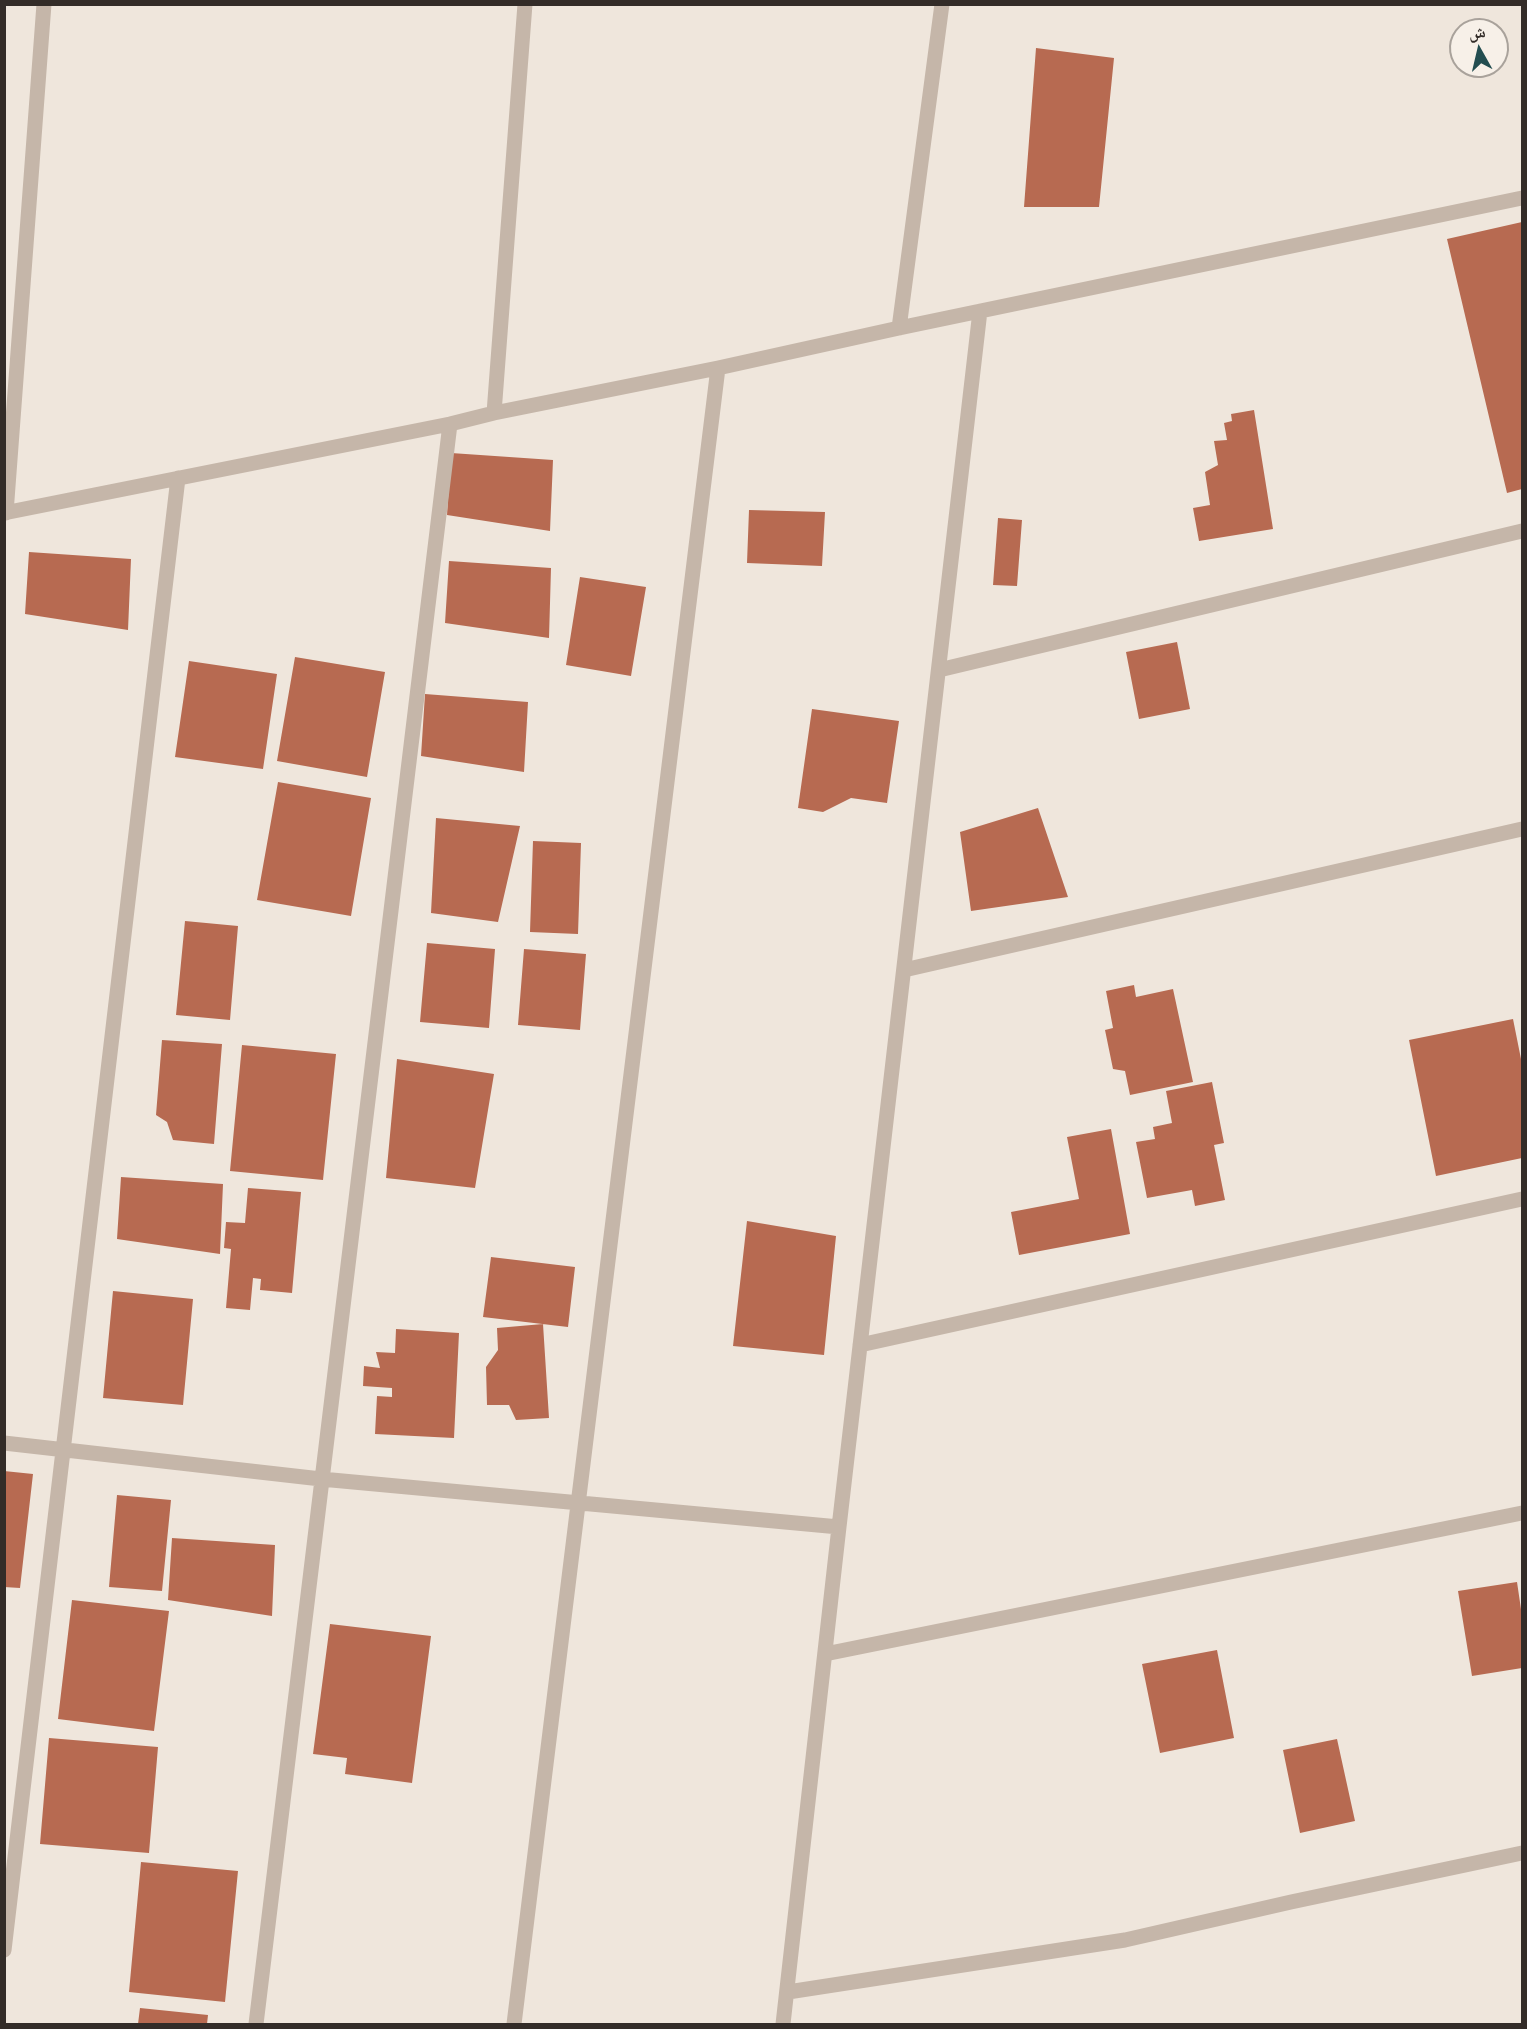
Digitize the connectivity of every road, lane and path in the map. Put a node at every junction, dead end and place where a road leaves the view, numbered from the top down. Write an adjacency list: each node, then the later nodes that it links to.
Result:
1 (44, 4): 11 (street)
2 (525, 4): 8 (street)
3 (942, 4): 6 (street)
4 (1522, 198): 5 (street)
5 (980, 311): 6 (street); 13 (street)
6 (899, 328): 7 (street)
7 (718, 368): 8 (street); 21 (street)
8 (494, 413): 9 (street)
9 (450, 424): 10 (street); 20 (street)
10 (178, 478): 11 (street); 19 (street)
11 (5, 513)
12 (1522, 531): 13 (street)
13 (939, 670): 15 (street)
14 (1522, 829): 15 (street)
15 (904, 970): 17 (street)
16 (1522, 1199): 17 (street)
17 (860, 1345): 23 (street)
18 (4, 1443): 19 (street)
19 (64, 1449): 20 (street); 26 (street)
20 (321, 1479): 21 (street); 28 (street)
21 (579, 1502): 23 (street); 29 (street)
22 (1522, 1513): 24 (street)
23 (839, 1527): 24 (street)
24 (825, 1654): 27 (street)
25 (1522, 1853): 27 (street)
26 (4, 1950)
27 (788, 1992): 30 (street)
28 (256, 2025)
29 (514, 2025)
30 (783, 2025)

